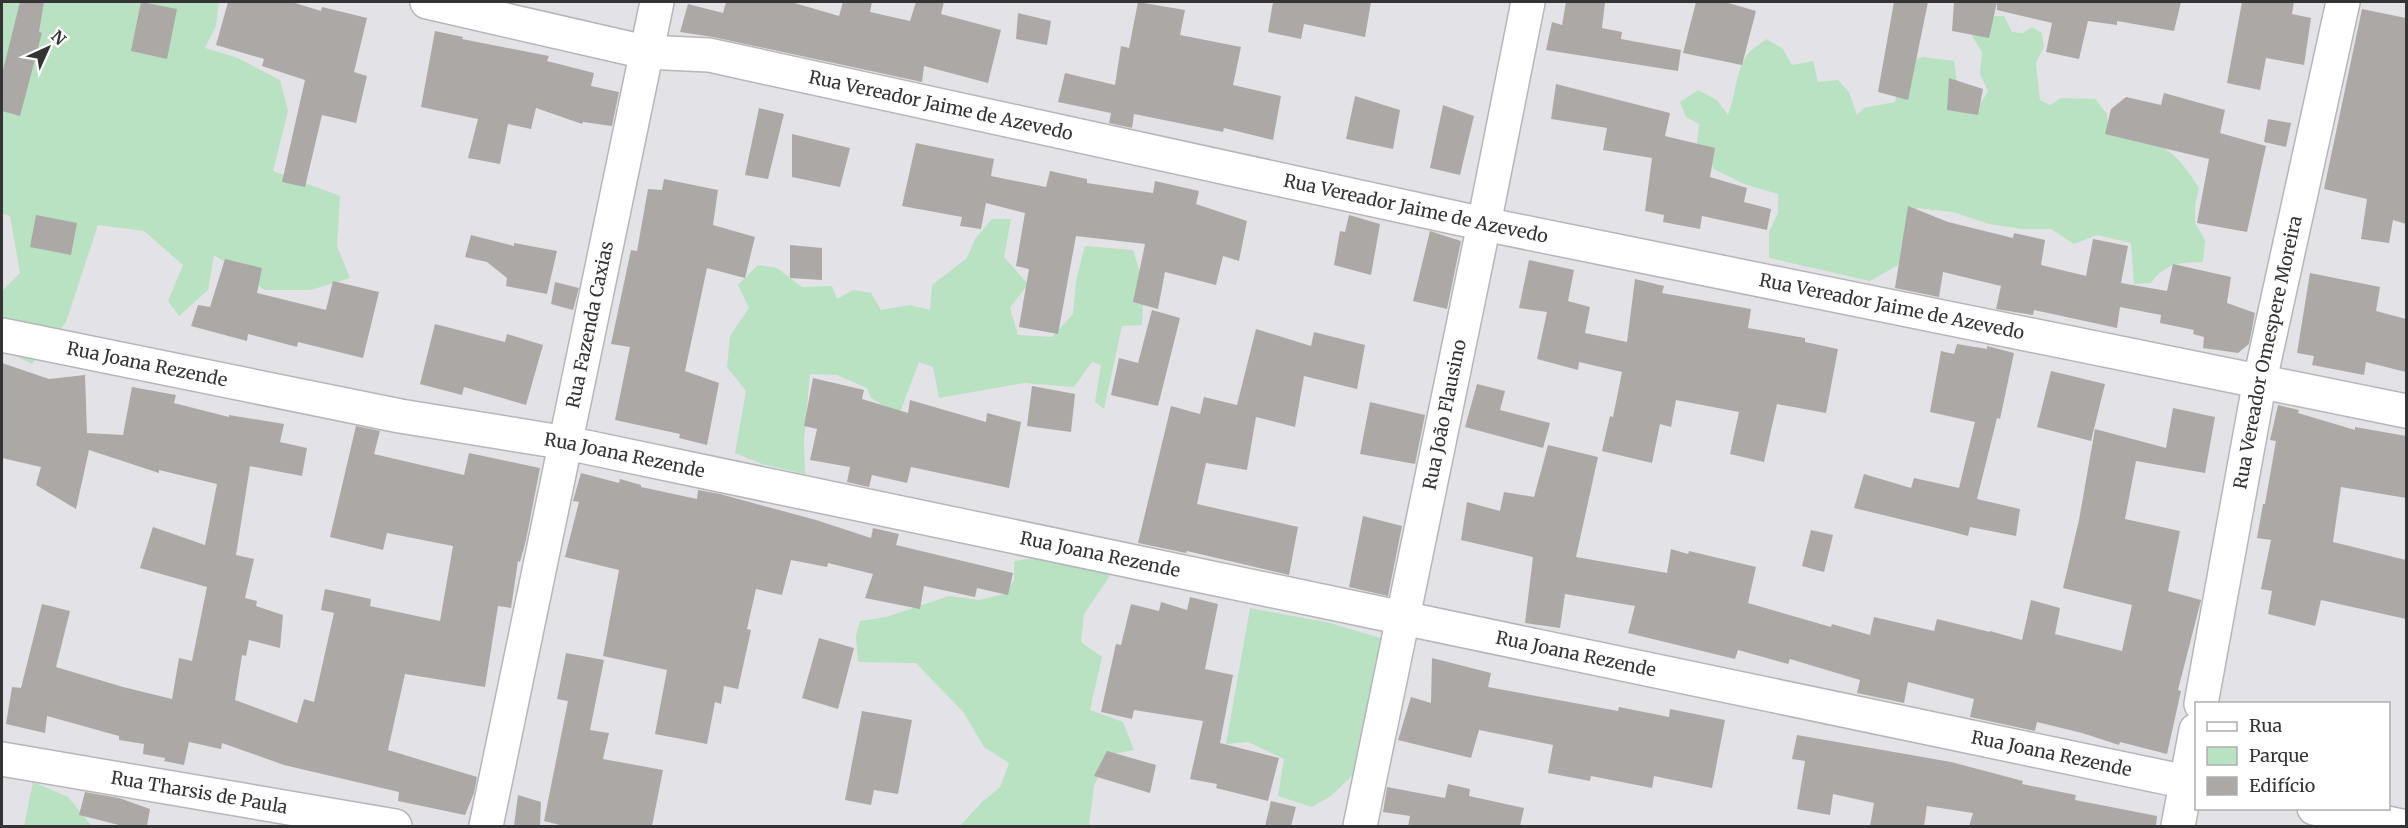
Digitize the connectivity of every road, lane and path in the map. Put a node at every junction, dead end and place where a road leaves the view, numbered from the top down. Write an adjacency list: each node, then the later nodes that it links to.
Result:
1 (427, 2): 5 (street, Rua Vereador Jaime de Azevedo)
2 (657, 2): 5 (street, Rua Fazenda Caxias)
3 (1528, 2): 6 (street, Rua João Flausino)
4 (2343, 2): 8 (street, Rua Vereador Omespere Moreira)
5 (645, 52): 6 (street, Rua Vereador Jaime de Azevedo); 10 (street, Rua Fazenda Caxias)
6 (1484, 224): 8 (street, Rua Vereador Jaime de Azevedo); 11 (street, Rua João Flausino)
7 (2, 335): 10 (street, Rua Joana Rezende)
8 (2260, 380): 9 (street, Rua Vereador Jaime de Azevedo); 12 (street, Rua Vereador Omespere Moreira)
9 (2406, 411)
10 (567, 442): 11 (street, Rua Joana Rezende); 18 (street, Rua Fazenda Caxias)
11 (1402, 618): 15 (street, Rua Joana Rezende); 19 (street, Rua João Flausino)
12 (2201, 702)
13 (2195, 743): 15 (street)
14 (2, 759): 17 (street, Rua Tharsis de Paula)
15 (2192, 783): 20 (street)
16 (2324, 810): 21 (street)
17 (395, 826)
18 (486, 826)
19 (1360, 826)
20 (2178, 826)
21 (2401, 826)

